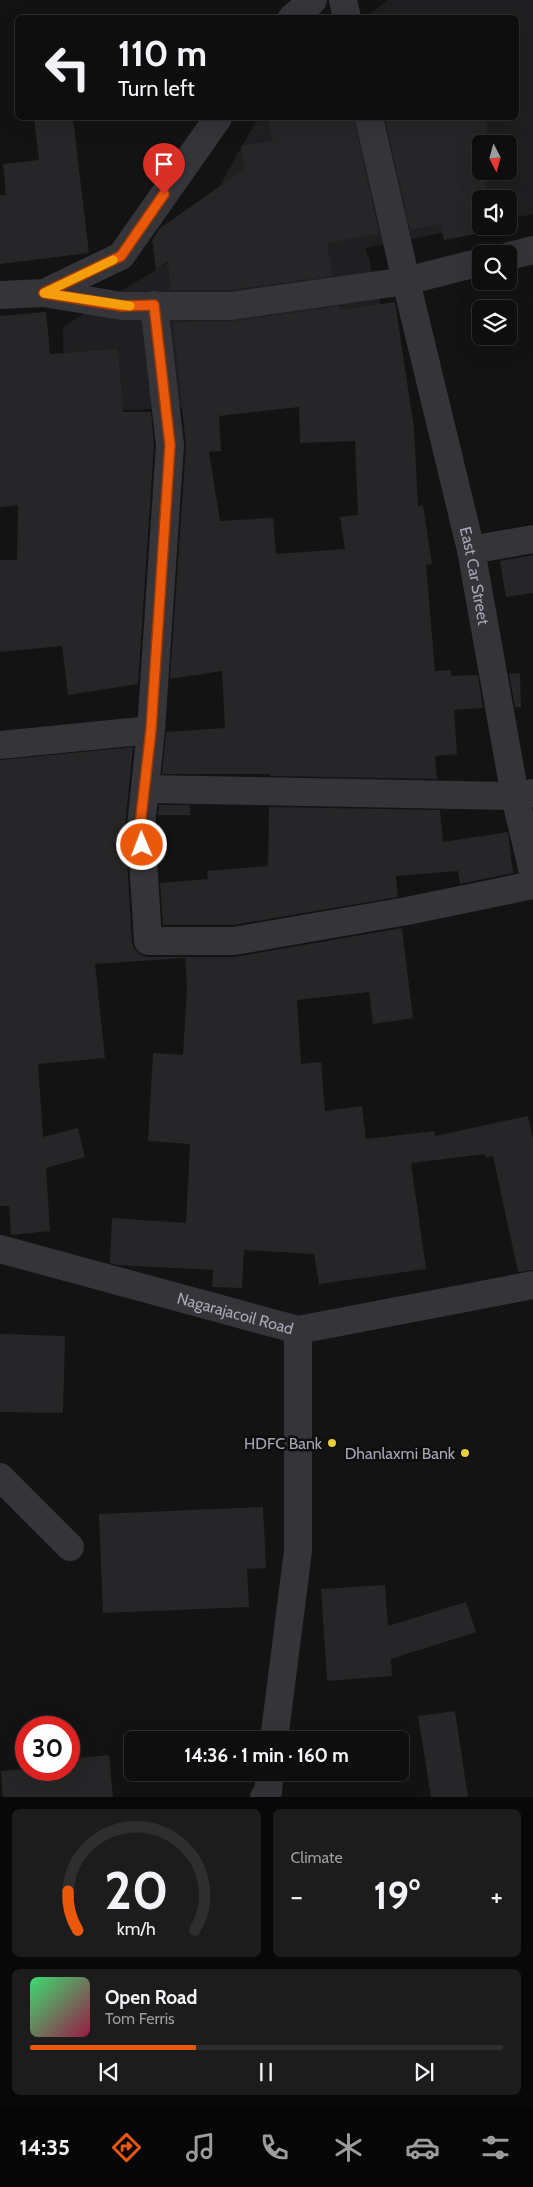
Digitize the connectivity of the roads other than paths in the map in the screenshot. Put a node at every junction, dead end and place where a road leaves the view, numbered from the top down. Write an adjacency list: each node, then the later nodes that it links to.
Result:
1 (313, 0): 3 (street)
2 (343, 0): 4 (street)
3 (296, 15)
4 (346, 15)
5 (217, 120): 11 (street)
6 (369, 120): 10 (street, East Car Street)
7 (533, 250): 8 (street)
8 (517, 254)
9 (472, 264): 10 (street)
10 (406, 281): 13 (street); 15 (street, East Car Street)
11 (44, 293): 12 (street); 13 (street)
12 (0, 295)
13 (154, 305): 16 (street)
14 (533, 539): 15 (street)
15 (471, 550): 19 (street, East Car Street)
16 (151, 730): 17 (street); 18 (street)
17 (0, 745)
18 (145, 789): 19 (street); 21 (street)
19 (524, 794): 20 (street, East Car Street)
20 (533, 872)
21 (533, 885)
22 (0, 1249): 24 (street, Nagarajacoil Road)
23 (533, 1285): 24 (street, Nagarajacoil Road)
24 (298, 1330): 27 (street)
25 (0, 1477): 26 (street)
26 (70, 1547)
27 (275, 1731)
28 (269, 1781): 29 (street)
29 (264, 1797)

